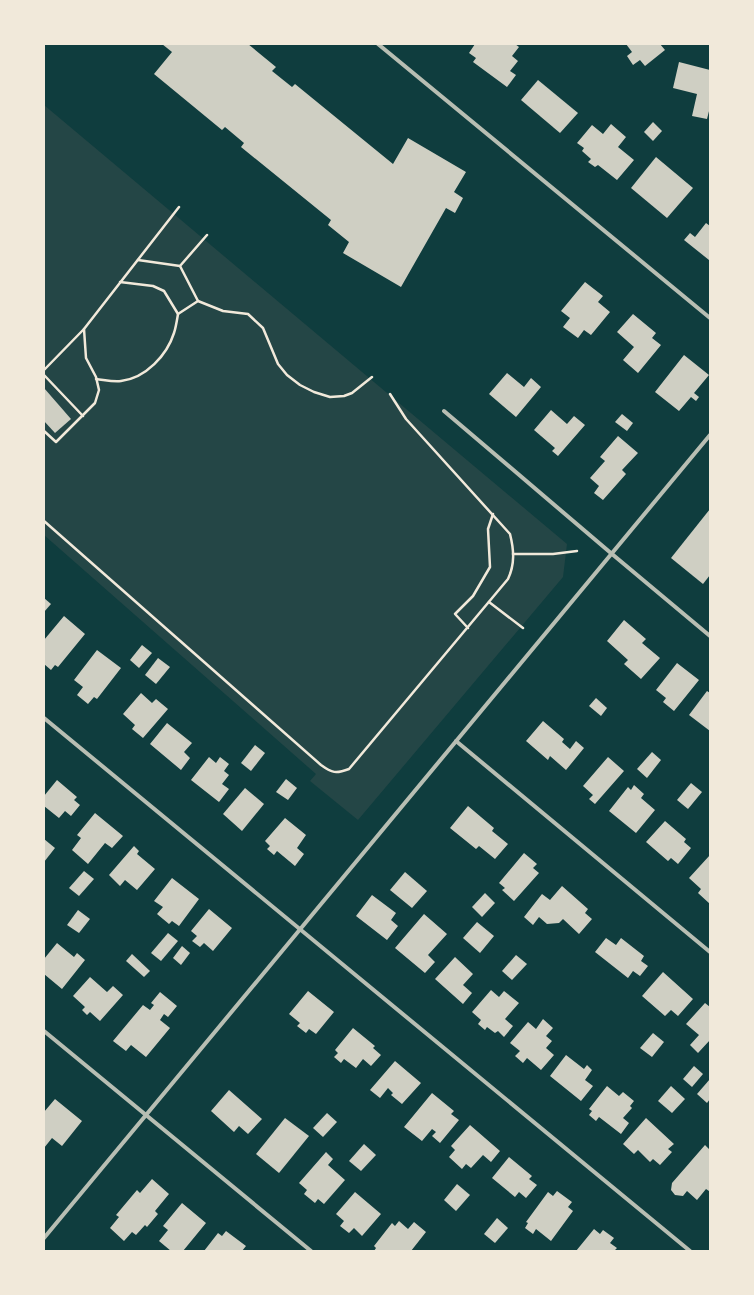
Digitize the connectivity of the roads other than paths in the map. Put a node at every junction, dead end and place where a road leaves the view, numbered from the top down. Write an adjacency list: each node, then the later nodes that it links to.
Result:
1 (378, 44): 2 (street)
2 (710, 318)
3 (444, 412): 5 (street)
4 (710, 435): 5 (street)
5 (612, 554): 6 (street); 8 (street)
6 (710, 636)
7 (44, 718): 9 (street)
8 (456, 741): 9 (street); 10 (street)
9 (301, 929): 12 (street); 15 (street)
10 (710, 952)
11 (44, 1031): 12 (street)
12 (146, 1115): 13 (street); 14 (street)
13 (44, 1238)
14 (311, 1251)
15 (690, 1251)

